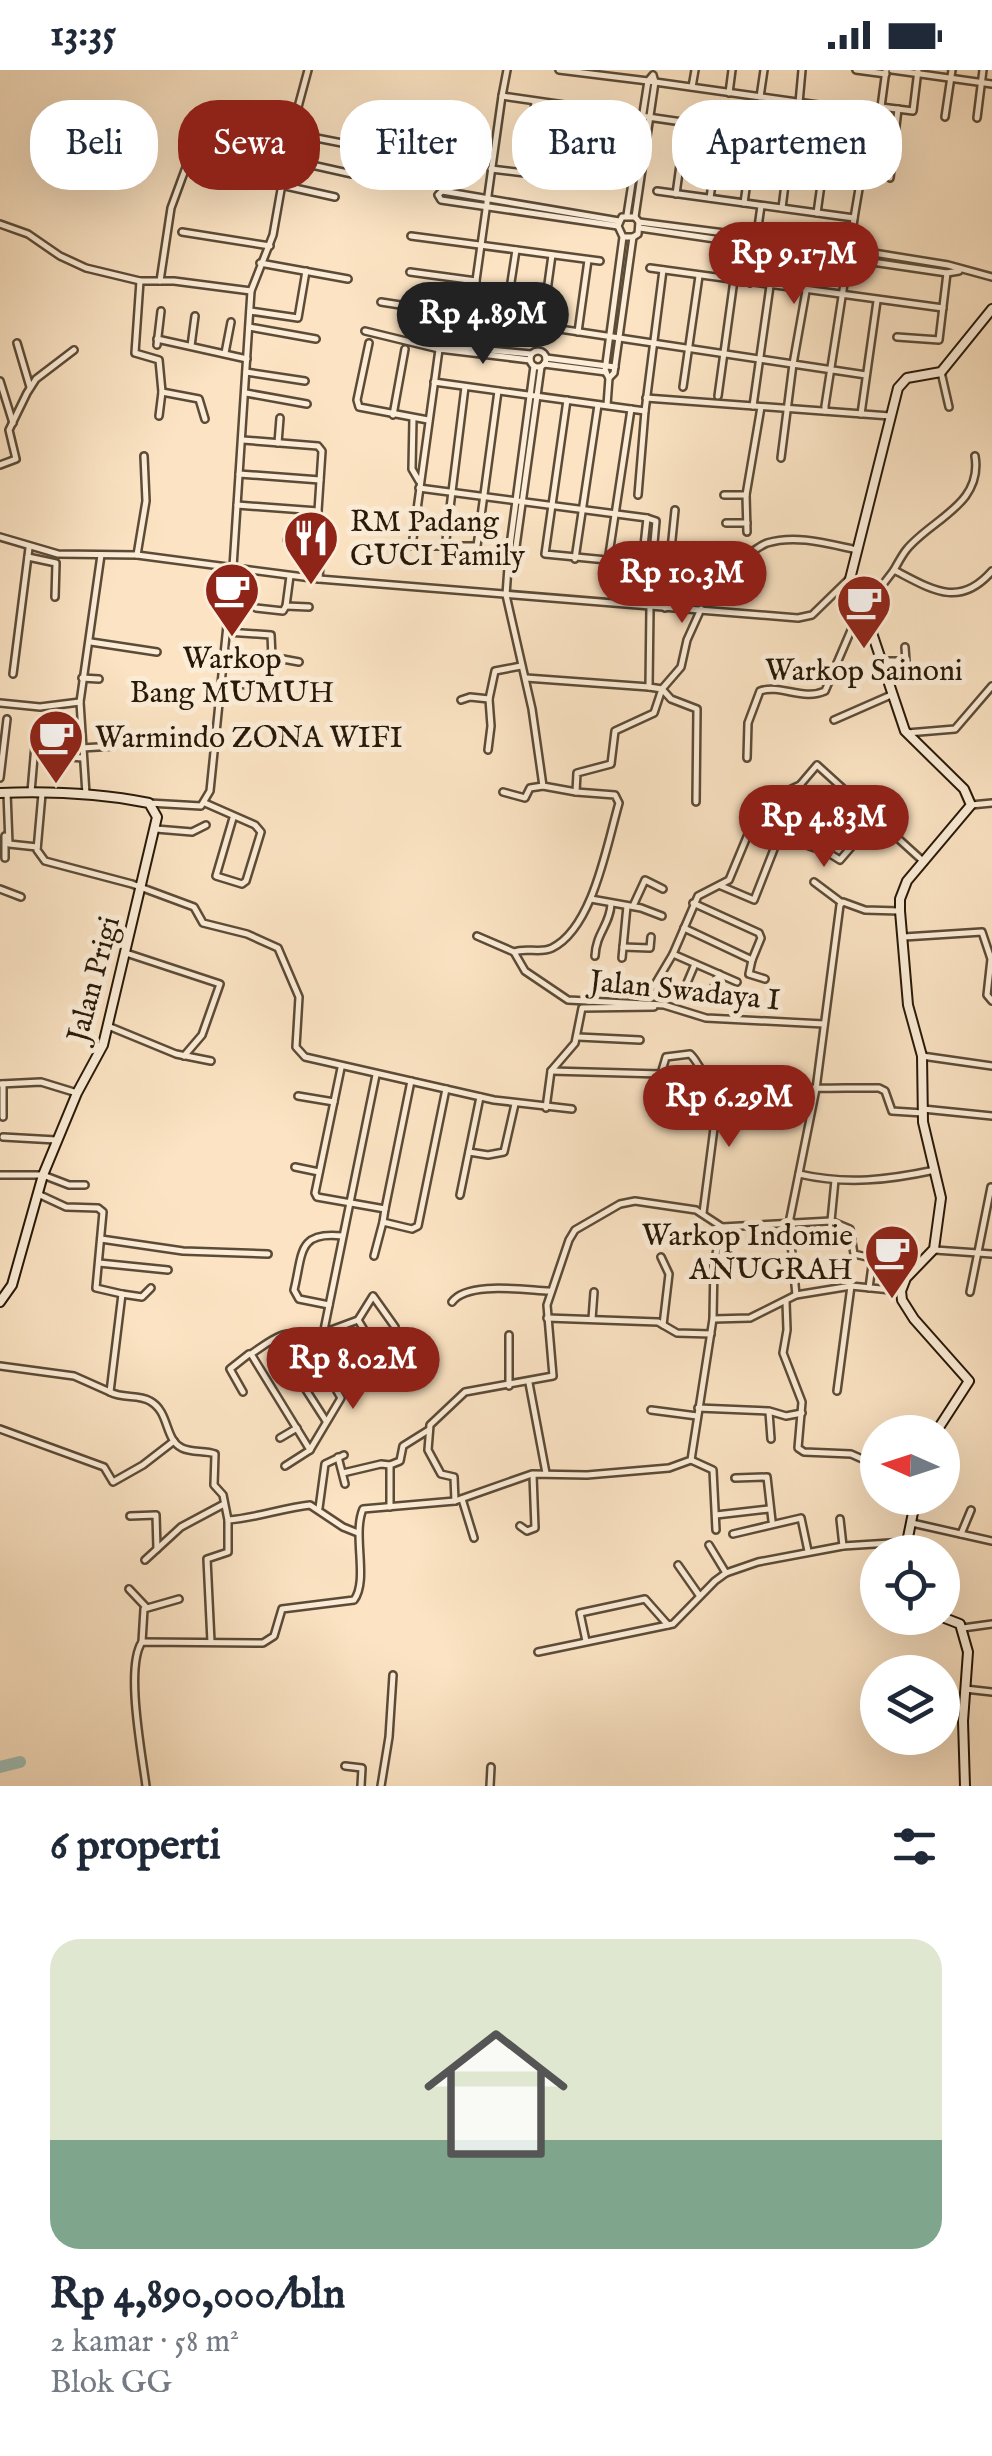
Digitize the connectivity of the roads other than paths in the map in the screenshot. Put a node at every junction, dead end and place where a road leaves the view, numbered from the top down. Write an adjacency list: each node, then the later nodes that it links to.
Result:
1 (308, 70): 22 (street)
2 (506, 70): 20 (street)
3 (559, 70): 11 (street)
4 (695, 70): 18 (street)
5 (732, 70): 19 (street)
6 (764, 70): 21 (street)
7 (802, 70): 25 (street)
8 (856, 70): 12 (street)
9 (952, 70): 15 (street)
10 (983, 70): 16 (street)
11 (580, 71): 14 (street)
12 (888, 71): 13 (street); 26 (street)
13 (918, 72): 15 (street); 27 (street)
14 (652, 77): 18 (street)
15 (951, 78): 16 (street); 28 (street)
16 (982, 83): 17 (street); 29 (street)
17 (992, 84)
18 (692, 87): 19 (street)
19 (729, 92): 21 (street)
20 (502, 96): 23 (street); 30 (street)
21 (760, 97): 24 (street)
22 (300, 100)
23 (529, 100)
24 (783, 100)
25 (799, 100)
26 (882, 100)
27 (902, 110)
28 (945, 117)
29 (976, 118)
30 (492, 162)
31 (178, 187): 83 (street)
32 (281, 190): 63 (street)
33 (304, 190): 45 (street)
34 (488, 190): 46 (street)
35 (632, 190): 53 (street)
36 (640, 190): 55 (street)
37 (677, 190): 44 (street)
38 (711, 190): 47 (street)
39 (746, 190): 48 (street)
40 (785, 190): 51 (street)
41 (820, 190): 52 (street)
42 (858, 190): 54 (street)
43 (657, 191): 44 (street)
44 (676, 194): 47 (street)
45 (335, 197)
46 (487, 198): 50 (street); 50 (street); 57 (street)
47 (710, 198): 48 (street)
48 (744, 203): 49 (street)
49 (761, 206): 51 (street); 62 (street)
50 (486, 207): 57 (street); 64 (street)
51 (782, 208): 52 (street)
52 (817, 213): 54 (street)
53 (627, 216): 55 (street); 57 (street)
54 (854, 218): 65 (street)
55 (638, 222): 61 (street); 62 (street)
56 (0, 224): 82 (street)
57 (618, 224): 60 (street)
58 (182, 232): 63 (street)
59 (412, 236): 64 (street)
60 (623, 236): 61 (street); 105 (street)
61 (634, 237): 106 (street)
62 (756, 241): 65 (street); 68 (street); 85 (street)
63 (270, 246): 71 (street)
64 (480, 246): 66 (street); 84 (street)
65 (849, 249): 68 (street); 74 (street)
66 (516, 250): 67 (street); 100 (street)
67 (552, 255): 69 (street); 102 (street)
68 (848, 258): 77 (street); 89 (street)
69 (588, 260): 70 (street); 104 (street)
70 (600, 262)
71 (260, 263): 75 (street); 87 (street)
72 (650, 268): 73 (street)
73 (663, 270): 78 (street); 111 (street)
74 (962, 271): 77 (street); 79 (street)
75 (306, 272): 80 (street); 95 (street)
76 (410, 272): 84 (street)
77 (947, 273): 92 (street)
78 (699, 275): 81 (street); 114 (street)
79 (992, 277)
80 (348, 279)
81 (734, 280): 85 (street); 118 (street)
82 (140, 281): 83 (street); 135 (street)
83 (160, 281): 87 (street)
84 (476, 281): 98 (street)
85 (750, 282): 86 (street)
86 (770, 286): 88 (street); 120 (street)
87 (251, 291): 95 (street)
88 (806, 291): 89 (street); 122 (street)
89 (841, 296): 90 (street); 123 (street)
90 (877, 301): 92 (street); 127 (street)
91 (381, 302): 96 (street)
92 (943, 308): 107 (street)
93 (992, 310): 126 (street)
94 (161, 311): 112 (street)
95 (250, 311): 101 (street)
96 (444, 313): 98 (street); 113 (street)
97 (195, 316): 112 (street)
98 (471, 316): 100 (street)
99 (231, 322): 117 (street)
100 (506, 322): 102 (street)
101 (249, 327): 108 (street); 119 (street)
102 (542, 327): 104 (street)
103 (365, 331): 113 (street)
104 (578, 332): 105 (street)
105 (609, 336): 106 (street); 124 (street)
106 (620, 338): 111 (street); 124 (street)
107 (897, 338)
108 (316, 339)
109 (369, 342): 152 (street)
110 (17, 343): 132 (street)
111 (652, 343): 114 (street); 139 (street)
112 (191, 346): 117 (street)
113 (438, 346): 121 (street); 130 (street)
114 (688, 348): 118 (street); 133 (street)
115 (405, 349): 152 (street)
116 (74, 350): 132 (street)
117 (225, 353): 119 (street)
118 (724, 353): 120 (street); 138 (street)
119 (247, 359): 125 (street)
120 (760, 359): 122 (street); 144 (street)
121 (538, 361): 124 (street); 137 (street)
122 (792, 364): 123 (street); 148 (street)
123 (831, 370): 127 (street); 150 (street)
124 (610, 371): 143 (street)
125 (246, 372): 129 (street); 136 (street)
126 (941, 372): 146 (street); 154 (street)
127 (866, 375): 151 (street)
128 (0, 380): 159 (street)
129 (305, 381)
130 (434, 382): 131 (street); 158 (street)
131 (466, 386): 134 (street); 170 (street)
132 (30, 387): 159 (street)
133 (682, 387)
134 (498, 391): 137 (street); 174 (street)
135 (162, 392): 153 (street); 157 (street)
136 (246, 393): 141 (street); 161 (street)
137 (532, 396): 140 (street); 175 (street)
138 (718, 396)
139 (646, 398): 144 (street); 149 (street)
140 (567, 400): 142 (street); 177 (street)
141 (307, 404)
142 (598, 405): 143 (street); 179 (street)
143 (606, 406): 147 (street)
144 (753, 406): 145 (street)
145 (761, 407): 148 (street); 173 (street)
146 (949, 407)
147 (631, 409): 149 (street); 181 (street)
148 (786, 410): 150 (street); 165 (street)
149 (645, 412): 171 (street)
150 (824, 412): 151 (street)
151 (861, 414): 154 (street)
152 (393, 415): 156 (street)
153 (158, 416)
154 (890, 416): 191 (street)
155 (280, 418): 162 (street)
156 (413, 418): 158 (street); 169 (street)
157 (205, 419)
158 (428, 420): 169 (street)
159 (11, 426): 160 (street); 166 (street)
160 (0, 432)
161 (242, 440): 162 (street); 167 (street)
162 (278, 443): 168 (street)
163 (144, 456): 193 (street)
164 (975, 456): 202 (street)
165 (781, 458)
166 (0, 465)
167 (239, 474): 168 (street); 176 (street)
168 (320, 480): 178 (street)
169 (419, 484): 170 (street); 190 (street)
170 (452, 492): 174 (street); 190 (street)
171 (638, 495)
172 (724, 495): 173 (street)
173 (746, 495): 184 (street)
174 (483, 496): 175 (street); 190 (street)
175 (519, 501): 177 (street); 208 (street)
176 (237, 505): 178 (street); 201 (street)
177 (551, 506): 179 (street); 196 (street)
178 (318, 510): 188 (street)
179 (582, 510): 181 (street); 196 (street)
180 (674, 510): 200 (street)
181 (614, 514): 182 (street); 197 (street)
182 (647, 518): 198 (street); 199 (street)
183 (726, 523): 184 (street)
184 (747, 523): 185 (street)
185 (747, 532)
186 (0, 537): 189 (street)
187 (287, 540): 188 (street)
188 (315, 542): 206 (street)
189 (29, 547): 192 (street); 195 (street)
190 (445, 548)
191 (860, 550): 194 (street); 205 (street)
192 (101, 555): 193 (street); 220 (street)
193 (137, 555): 201 (street)
194 (738, 556)
195 (28, 557): 209 (street); 226 (street)
196 (575, 559): 197 (street)
197 (608, 562): 198 (street)
198 (642, 564): 199 (street)
199 (652, 564): 200 (street)
200 (668, 566): 215 (street)
201 (233, 568): 204 (street); 218 (street)
202 (894, 570): 203 (street); 210 (street)
203 (992, 570)
204 (290, 576): 206 (street); 211 (street)
205 (850, 578): 207 (street); 210 (street)
206 (319, 580): 208 (street)
207 (834, 591): 210 (street); 216 (street)
208 (506, 595): 213 (street); 225 (street)
209 (55, 597)
210 (855, 602): 223 (street); 249 (street)
211 (286, 606): 212 (street); 214 (street)
212 (309, 607)
213 (650, 607): 215 (street); 232 (street)
214 (256, 608)
215 (665, 608): 216 (street)
216 (701, 609): 234 (street)
217 (272, 626): 219 (street)
218 (227, 632): 219 (street); 230 (street)
219 (271, 635): 224 (street)
220 (91, 642): 222 (street); 227 (street)
221 (905, 647): 223 (street)
222 (157, 652)
223 (882, 661): 235 (street)
224 (298, 662)
225 (522, 666): 229 (street); 236 (street)
226 (13, 674)
227 (82, 678): 228 (street); 238 (street)
228 (99, 678)
229 (526, 678): 232 (street); 252 (street)
230 (222, 682): 233 (street); 262 (street)
231 (992, 686): 243 (street)
232 (650, 687): 234 (street)
233 (263, 688)
234 (665, 692): 256 (street); 260 (street)
235 (892, 695): 241 (street); 243 (street)
236 (490, 699): 237 (street); 246 (street)
237 (461, 700)
238 (80, 702): 239 (street); 245 (street)
239 (0, 704)
240 (7, 719): 250 (street)
241 (834, 720)
242 (36, 734): 253 (street)
243 (908, 734): 265 (street)
244 (114, 746): 245 (street)
245 (82, 748): 248 (street)
246 (488, 750)
247 (43, 755): 248 (street)
248 (82, 758): 258 (street)
249 (746, 758)
250 (0, 778)
251 (800, 785): 259 (street); 269 (street); 273 (street)
252 (542, 786): 255 (street); 256 (street)
253 (32, 792): 254 (street); 257 (street)
254 (42, 792): 258 (street); 274 (street)
255 (503, 792)
256 (576, 792): 284 (street, Jalan Swadaya I)
257 (4, 793): 274 (street); 276 (street)
258 (86, 794): 261 (street)
259 (772, 796): 266 (street); 280 (street)
260 (696, 802)
261 (148, 803): 264 (street); 267 (street)
262 (205, 803): 264 (street); 268 (street)
263 (992, 803): 265 (street)
264 (170, 804): 267 (street)
265 (970, 805): 277 (street)
266 (789, 811): 272 (street); 275 (street)
267 (157, 816): 271 (street, Jalan Prigi)
268 (233, 818): 268 (street)
269 (876, 818): 273 (street); 277 (street)
270 (206, 824): 271 (street)
271 (156, 829): 279 (street, Jalan Prigi)
272 (780, 836): 275 (street); 280 (street)
273 (857, 841): 275 (street)
274 (37, 847): 279 (street)
275 (827, 852)
276 (5, 858)
277 (924, 862): 289 (street)
278 (814, 882): 287 (street)
279 (140, 886): 297 (street, Jalan Prigi); 320 (street)
280 (721, 886): 286 (street)
281 (0, 889): 283 (street)
282 (663, 889): 288 (street)
283 (22, 897)
284 (591, 899): 285 (street); 296 (street, Jalan Swadaya I)
285 (611, 903): 288 (street); 299 (street)
286 (694, 903): 291 (street); 302 (street)
287 (842, 903): 289 (street); 312 (street)
288 (630, 906): 290 (street); 295 (street)
289 (900, 912): 294 (street)
290 (662, 916)
291 (684, 928): 298 (street); 302 (street)
292 (477, 936): 296 (street)
293 (651, 936): 295 (street)
294 (904, 937): 301 (street); 317 (street)
295 (623, 947): 300 (street)
296 (514, 952): 311 (street, Jalan Swadaya I)
297 (126, 953): 313 (street, Jalan Prigi); 316 (street)
298 (673, 954): 303 (street); 307 (street)
299 (595, 956)
300 (622, 958)
301 (992, 959): 310 (street)
302 (752, 960): 305 (street)
303 (695, 964): 304 (street); 309 (street)
304 (719, 974): 306 (street); 308 (street)
305 (765, 979)
306 (737, 982)
307 (654, 986)
308 (711, 994)
309 (681, 997)
310 (992, 1001)
311 (664, 1005): 312 (street, Jalan Swadaya I); 314 (street)
312 (824, 1024): 329 (street)
313 (108, 1026): 316 (street); 330 (street, Jalan Prigi)
314 (578, 1037): 315 (street); 321 (street)
315 (640, 1040)
316 (184, 1056): 318 (street)
317 (922, 1056): 319 (street); 339 (street)
318 (211, 1061)
319 (992, 1066)
320 (341, 1067): 324 (street); 334 (street)
321 (552, 1071): 322 (street); 337 (street)
322 (661, 1074): 323 (street); 336 (street)
323 (704, 1074): 326 (street); 331 (street)
324 (376, 1075): 325 (street); 358 (street)
325 (411, 1081): 328 (street); 359 (street)
326 (720, 1082): 329 (street); 360 (street)
327 (2, 1084): 330 (street); 341 (street)
328 (446, 1089): 333 (street); 362 (street)
329 (816, 1089): 339 (street); 350 (street)
330 (77, 1094): 345 (street, Jalan Prigi)
331 (684, 1094)
332 (298, 1096): 334 (street)
333 (480, 1097): 335 (street); 346 (street)
334 (334, 1102): 344 (street)
335 (515, 1104): 337 (street); 346 (street)
336 (671, 1105)
337 (543, 1108): 338 (street)
338 (572, 1109)
339 (923, 1111): 340 (street); 348 (street)
340 (992, 1116)
341 (3, 1117)
342 (314, 1135): 344 (street)
343 (4, 1137): 345 (street)
344 (328, 1137): 349 (street)
345 (59, 1140): 352 (street, Jalan Prigi)
346 (468, 1152): 357 (street)
347 (295, 1166): 349 (street)
348 (935, 1170): 353 (street); 367 (street)
349 (319, 1172): 358 (street)
350 (799, 1174): 353 (street); 363 (street)
351 (0, 1175): 352 (street)
352 (44, 1176): 354 (street); 356 (street, Jalan Prigi)
353 (835, 1180): 361 (street)
354 (85, 1185)
355 (992, 1187): 368 (street)
356 (38, 1194): 366 (street); 386 (street, Jalan Prigi)
357 (460, 1195)
358 (350, 1203): 359 (street); 365 (street)
359 (384, 1209): 362 (street)
360 (703, 1213): 364 (street); 380 (street)
361 (831, 1221): 363 (street); 373 (street)
362 (382, 1222): 371 (street)
363 (789, 1223): 364 (street); 385 (street)
364 (722, 1227): 393 (street)
365 (342, 1236): 389 (street); 389 (street)
366 (101, 1239): 369 (street); 374 (street)
367 (934, 1250): 368 (street); 376 (street)
368 (978, 1251): 370 (street); 383 (street)
369 (268, 1254)
370 (992, 1254)
371 (374, 1256)
372 (660, 1256): 394 (street)
373 (873, 1258): 376 (street); 379 (street)
374 (99, 1262): 375 (street); 384 (street)
375 (168, 1270)
376 (910, 1274): 381 (street)
377 (851, 1286): 379 (street); 385 (street); 410 (street)
378 (151, 1288): 384 (street)
379 (870, 1288): 381 (street)
380 (550, 1290): 387 (street); 390 (street)
381 (901, 1291): 415 (street)
382 (594, 1292): 391 (street)
383 (970, 1292)
384 (122, 1294): 408 (street)
385 (796, 1295): 388 (street)
386 (0, 1302)
387 (452, 1302)
388 (786, 1302): 393 (street); 414 (street)
389 (329, 1305): 396 (street)
390 (547, 1318): 391 (street); 406 (street)
391 (592, 1319): 394 (street)
392 (358, 1320): 395 (street); 397 (street); 403 (street)
393 (713, 1320): 398 (street)
394 (663, 1325): 398 (street)
395 (396, 1327)
396 (324, 1330): 397 (street); 400 (street)
397 (334, 1330): 405 (street)
398 (710, 1334): 413 (street)
399 (510, 1335): 407 (street)
400 (308, 1338): 401 (street); 416 (street)
401 (274, 1339): 402 (street); 416 (street)
402 (250, 1354): 409 (street); 417 (street)
403 (382, 1359)
404 (0, 1366): 408 (street)
405 (359, 1373)
406 (529, 1382): 407 (street); 428 (street)
407 (509, 1386): 419 (street)
408 (110, 1392): 422 (street)
409 (243, 1392)
410 (837, 1392)
411 (651, 1410): 413 (street)
412 (769, 1411): 413 (street); 414 (street); 421 (street)
413 (698, 1412): 425 (street)
414 (802, 1413): 424 (street)
415 (948, 1415)
416 (326, 1421): 423 (street)
417 (297, 1428): 420 (street); 423 (street)
418 (0, 1430): 422 (street)
419 (428, 1430): 426 (street); 433 (street)
420 (280, 1438)
421 (771, 1439)
422 (174, 1441): 434 (street)
423 (310, 1450): 427 (street)
424 (860, 1458)
425 (691, 1460): 428 (street); 439 (street)
426 (390, 1465): 429 (street); 435 (street)
427 (286, 1466)
428 (546, 1473): 430 (street)
429 (343, 1474): 432 (street); 436 (street)
430 (532, 1474): 433 (street); 446 (street)
431 (735, 1478): 437 (street)
432 (344, 1484)
433 (459, 1500): 435 (street); 452 (street)
434 (224, 1504): 443 (street); 457 (street)
435 (390, 1507): 448 (street)
436 (319, 1508): 443 (street); 448 (street)
437 (769, 1509): 439 (street); 444 (street)
438 (972, 1510): 450 (street)
439 (716, 1515): 447 (street)
440 (911, 1515): 445 (street)
441 (130, 1516): 457 (street)
442 (840, 1519): 456 (street)
443 (228, 1520): 471 (street)
444 (772, 1522): 449 (street); 458 (street)
445 (909, 1522): 450 (street); 451 (street)
446 (520, 1526)
447 (716, 1530)
448 (358, 1533): 471 (street)
449 (733, 1534)
450 (961, 1534): 453 (street)
451 (907, 1535)
452 (474, 1538)
453 (992, 1541)
454 (709, 1545): 461 (street)
455 (860, 1545): 456 (street)
456 (844, 1546): 458 (street)
457 (157, 1549): 459 (street)
458 (808, 1551): 461 (street)
459 (144, 1560)
460 (678, 1565): 463 (street)
461 (726, 1573): 463 (street)
462 (129, 1590): 465 (street)
463 (699, 1595): 468 (street)
464 (179, 1599): 465 (street)
465 (146, 1607): 470 (street)
466 (960, 1624): 469 (street)
467 (992, 1624): 469 (street)
468 (668, 1625): 472 (street); 472 (street)
469 (963, 1628): 475 (street)
470 (142, 1642): 471 (street); 479 (street)
471 (211, 1642)
472 (586, 1642): 473 (street)
473 (538, 1652)
474 (393, 1674): 481 (street)
475 (965, 1689): 476 (street); 483 (street)
476 (992, 1692)
477 (345, 1766): 480 (street)
478 (491, 1767): 482 (street)
479 (146, 1786)
480 (361, 1786)
481 (381, 1786)
482 (490, 1786)
483 (965, 1786)

